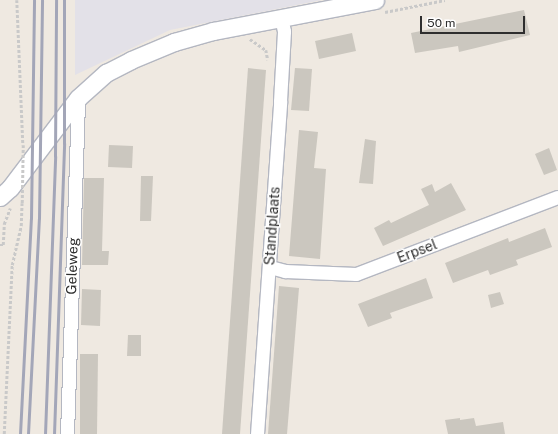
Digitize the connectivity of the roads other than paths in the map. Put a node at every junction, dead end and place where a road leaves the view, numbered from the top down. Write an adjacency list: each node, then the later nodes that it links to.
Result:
1 (375, 0): 2 (street)
2 (281, 18): 3 (street); 6 (street, Standplaats)
3 (78, 98): 4 (street); 7 (street, Geleweg)
4 (0, 197)
5 (558, 197): 6 (street, Erpsel)
6 (270, 267): 8 (street, Standplaats)
7 (66, 434)
8 (257, 434)

